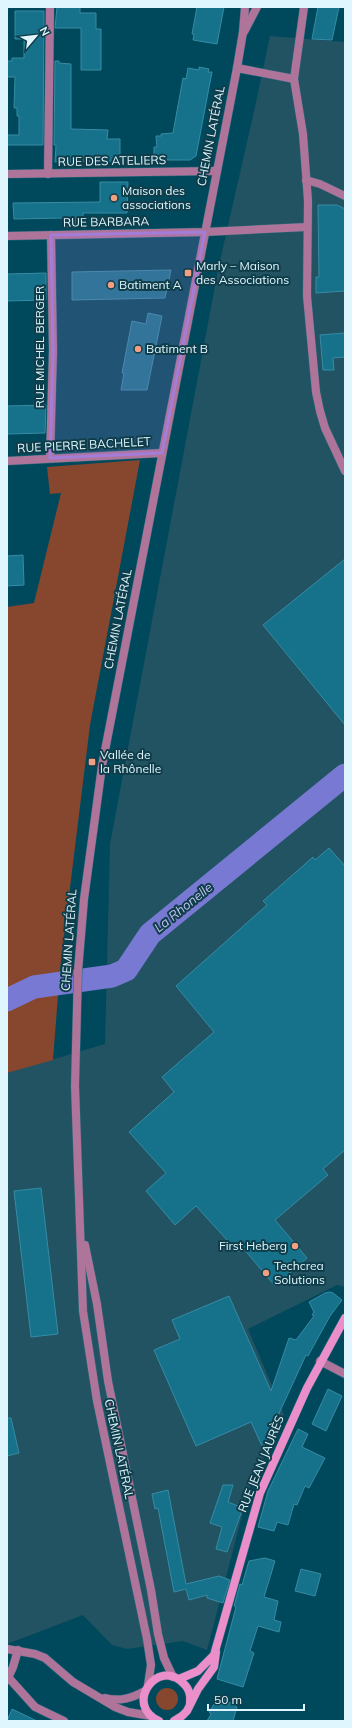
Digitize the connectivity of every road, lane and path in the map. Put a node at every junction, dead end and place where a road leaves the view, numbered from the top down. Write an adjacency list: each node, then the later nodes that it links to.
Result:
1 (50, 7): 10 (street)
2 (245, 7): 5 (street, CHEMIN LATÉRAL)
3 (257, 7): 5 (street, CHEMIN LATÉRAL)
4 (304, 7): 7 (street)
5 (243, 32): 6 (street, CHEMIN LATÉRAL)
6 (237, 68): 7 (street); 8 (street, CHEMIN LATÉRAL)
7 (294, 79): 11 (street)
8 (216, 171): 10 (street, RUE DES ATELIERS); 14 (street, CHEMIN LATÉRAL)
9 (7, 174): 10 (street, RUE DES ATELIERS)
10 (48, 174)
11 (306, 180): 12 (street); 13 (street)
12 (345, 196)
13 (307, 227): 14 (street, RUE BARBARA); 20 (street)
14 (205, 232): 15 (street, RUE BARBARA); 17 (street, CHEMIN LATÉRAL)
15 (52, 235): 16 (street, RUE BARBARA); 18 (street, RUE MICHEL BERGER)
16 (7, 236)
17 (162, 453): 18 (street, RUE PIERRE BACHELET); 21 (street, CHEMIN LATÉRAL)
18 (50, 458): 19 (street, RUE PIERRE BACHELET)
19 (7, 461)
20 (345, 471)
21 (81, 1216): 28 (street, CHEMIN LATÉRAL); 30 (street, CHEMIN LATÉRAL)
22 (345, 1318): 23 (main road, RUE JEAN JAURÈS)
23 (320, 1361): 24 (street); 27 (main road, RUE JEAN JAURÈS)
24 (345, 1374)
25 (7, 1649): 26 (street)
26 (18, 1650): 29 (street); 31 (street)
27 (216, 1651): 28 (main road, RUE JEAN JAURÈS); 32 (main road, RUE JEAN JAURÈS)
28 (176, 1678): 30 (main road, RUE JEAN JAURÈS); 32 (main road)
29 (8, 1679): 35 (street)
30 (147, 1688): 31 (street); 33 (main road)
31 (100, 1697): 33 (street)
32 (190, 1703): 34 (main road, RUE JEAN JAURÈS)
33 (151, 1716): 36 (main road)
34 (185, 1717): 37 (main road, RUE JEAN JAURÈS)
35 (64, 1721)
36 (159, 1721)
37 (174, 1721)

